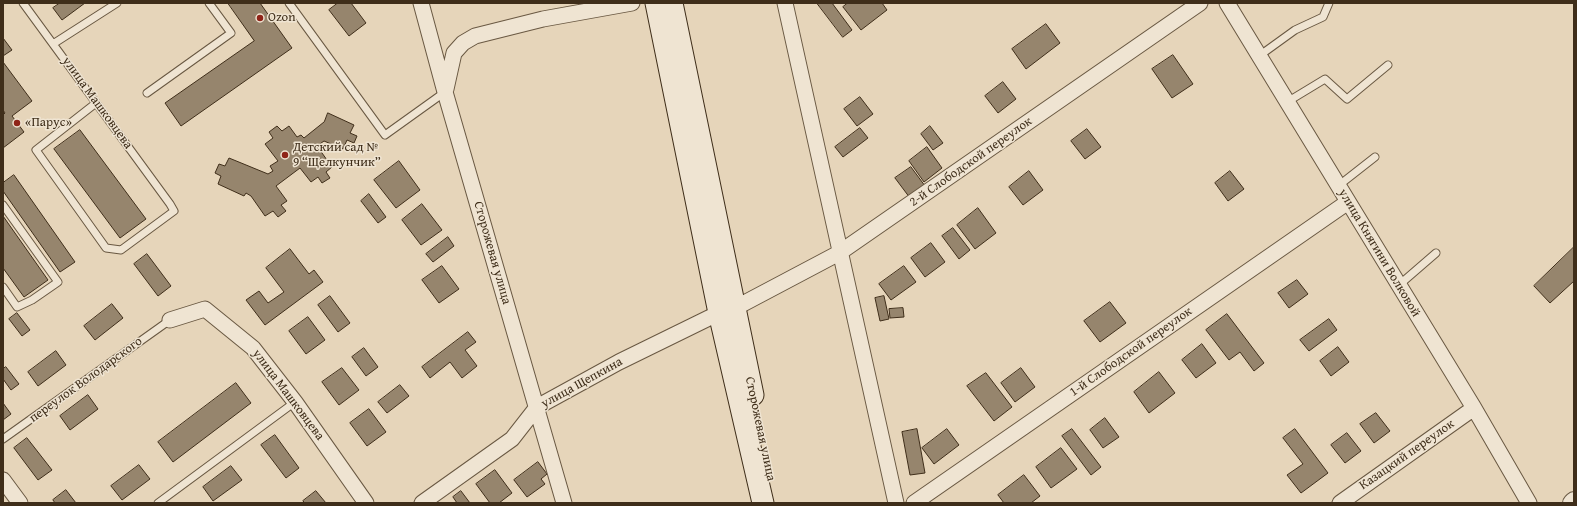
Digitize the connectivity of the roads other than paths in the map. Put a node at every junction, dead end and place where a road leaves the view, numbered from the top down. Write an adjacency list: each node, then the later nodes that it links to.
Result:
1 (23, 3): 13 (lane, улица Машковцева)
2 (117, 3): 13 (lane)
3 (209, 3): 17 (lane)
4 (289, 3): 16 (lane)
5 (421, 3): 16 (street, Сторожевая улица)
6 (632, 3): 16 (street)
7 (656, 3): 28 (main road, Сторожевая улица)
8 (672, 3): 28 (main road, Сторожевая улица)
9 (785, 3): 24 (street)
10 (1200, 3): 24 (street, 2-й Слободской переулок)
11 (1227, 3): 14 (street, улица Княгини Волковой)
12 (1329, 3): 14 (lane)
13 (53, 44): 19 (lane, улица Машковцева)
14 (1259, 56): 18 (street, улица Княгини Волковой)
15 (1388, 65): 18 (lane)
16 (445, 92): 31 (street, Сторожевая улица)
17 (147, 93)
18 (1287, 102): 21 (street, улица Княгини Волковой)
19 (96, 103): 19 (lane, улица Машковцева)
20 (1375, 157): 21 (lane)
21 (1338, 186): 22 (street, улица Княгини Волковой)
22 (1348, 202): 26 (street, улица Княгини Волковой); 43 (street, 1-й Слободской переулок)
23 (3, 205): 27 (lane)
24 (839, 253): 28 (street, 2-й Слободской переулок); 42 (street)
25 (1436, 253): 26 (lane)
26 (1399, 285): 32 (street, улица Княгини Волковой)
27 (3, 287)
28 (727, 310): 31 (street, улица Щепкина); 40 (main road, Сторожевая улица); 41 (main road, Сторожевая улица)
29 (170, 320): 30 (street, улица Машковцева); 33 (lane, переулок Володарского)
30 (295, 402): 36 (lane); 37 (street, улица Машковцева)
31 (537, 407): 38 (street, улица Щепкина); 39 (street, Сторожевая улица)
32 (1474, 408): 44 (street, Казацкий переулок); 45 (street, улица Княгини Волковой)
33 (3, 439)
34 (4, 484): 35 (street)
35 (20, 503)
36 (158, 503)
37 (366, 503)
38 (422, 503)
39 (564, 503)
40 (763, 503)
41 (775, 503)
42 (896, 503)
43 (914, 503)
44 (1340, 503)
45 (1529, 503)

